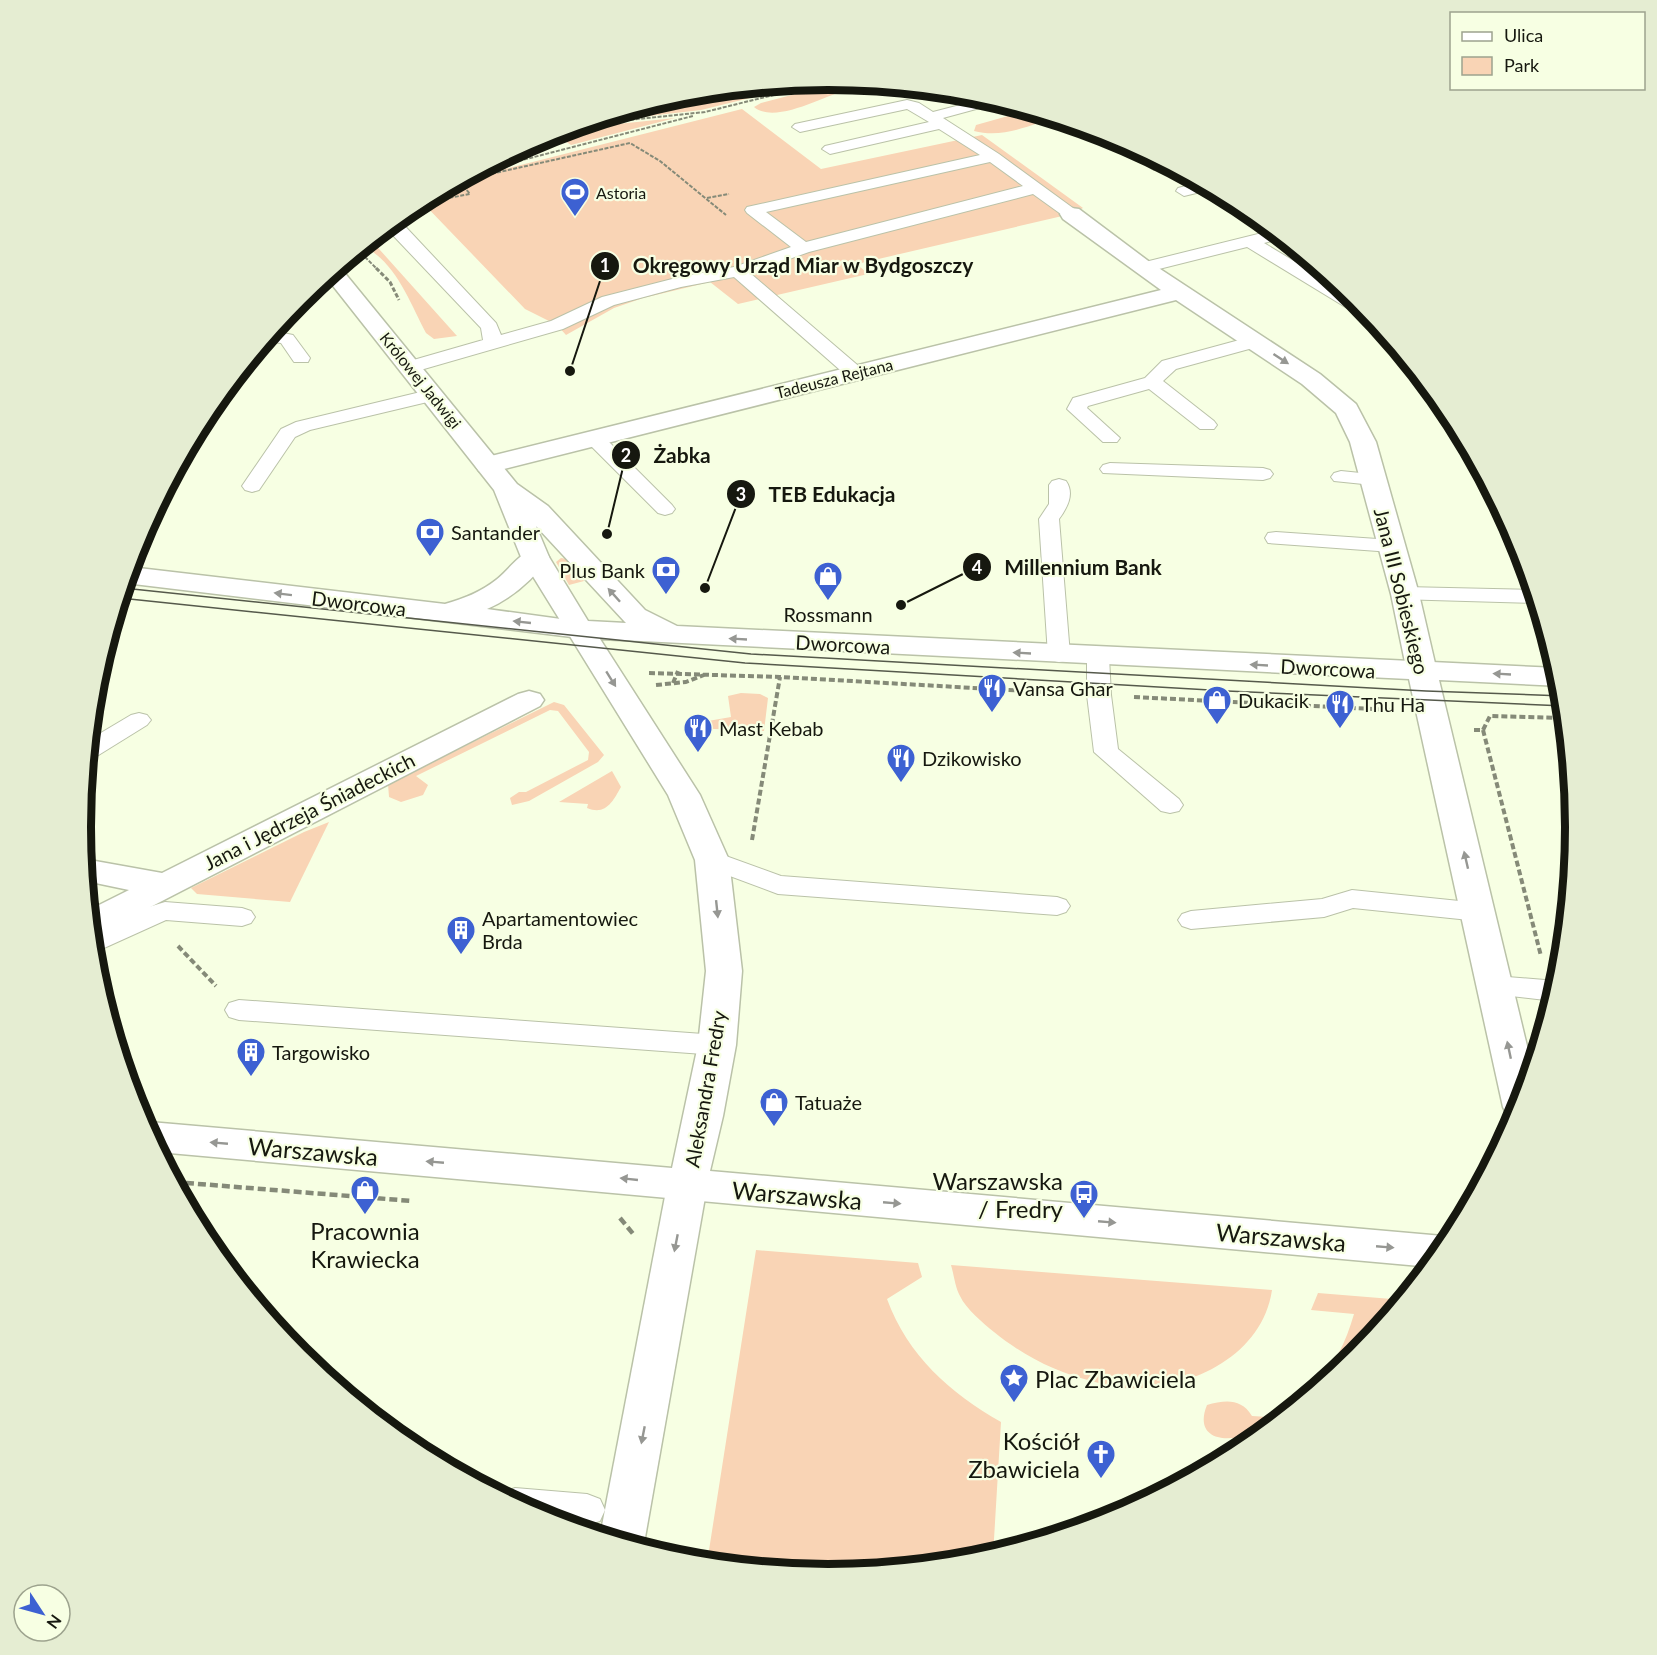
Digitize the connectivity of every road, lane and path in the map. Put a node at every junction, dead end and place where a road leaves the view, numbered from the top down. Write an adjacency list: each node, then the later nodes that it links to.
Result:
1 (787, 92): 3 (path)
2 (979, 106): 4 (lane)
3 (705, 112): 5 (path); 9 (path)
4 (936, 120): 6 (lane); 7 (lane); 8 (lane)
5 (617, 121)
6 (800, 127)
7 (830, 149)
8 (993, 157): 12 (lane); 20 (lane)
9 (506, 164)
10 (485, 175): 23 (path)
11 (464, 187): 15 (path)
12 (1036, 188): 16 (lane); 20 (lane)
13 (1196, 188): 14 (lane)
14 (1184, 191)
15 (444, 199)
16 (1071, 214): 24 (street, Jana III Sobieskiego)
17 (398, 229): 31 (lane)
18 (1269, 236): 19 (lane)
19 (1249, 241): 22 (lane); 24 (lane)
20 (803, 248): 23 (lane)
21 (1284, 248): 22 (lane)
22 (1267, 252): 28 (lane)
23 (778, 258): 25 (lane)
24 (1143, 268): 27 (street, Jana III Sobieskiego)
25 (738, 271): 31 (lane); 34 (lane)
26 (338, 277): 33 (street, Królowej Jadwigi)
27 (1179, 292): 30 (street, Jana III Sobieskiego); 34 (street, Tadeusza Rejtana)
28 (1339, 296)
29 (277, 337): 32 (lane)
30 (1254, 342): 35 (lane); 44 (street, Jana III Sobieskiego, one-way to 44)
31 (493, 343): 33 (lane)
32 (301, 358)
33 (410, 367): 36 (street, Królowej Jadwigi)
34 (855, 373): 38 (street, Tadeusza Rejtana)
35 (1152, 382): 37 (lane); 39 (lane)
36 (433, 395): 40 (street, Królowej Jadwigi); 46 (lane)
37 (1207, 425)
38 (594, 438): 40 (street, Tadeusza Rejtana); 48 (lane)
39 (1110, 438)
40 (488, 465): 47 (street, Królowej Jadwigi)
41 (1110, 469): 42 (lane)
42 (1263, 474)
43 (1341, 477): 44 (lane)
44 (1373, 479): 50 (street, Jana III Sobieskiego)
45 (1059, 485): 58 (lane)
46 (252, 486)
47 (507, 489): 51 (street, Królowej Jadwigi); 57 (street, Królowej Jadwigi, one-way to 47)
48 (665, 509)
49 (1276, 538): 50 (lane)
50 (1392, 546): 53 (street, Jana III Sobieskiego)
51 (535, 557): 55 (street); 56 (street, Królowej Jadwigi)
52 (135, 576): 55 (street, Dworcowa, one-way to 52)
53 (1405, 594): 54 (lane); 60 (street, Jana III Sobieskiego)
54 (1529, 597)
55 (445, 613): 56 (street, Dworcowa, one-way to 55)
56 (580, 629): 57 (street, Dworcowa); 72 (street, Aleksandra Fredry, one-way to 72)
57 (681, 635): 58 (street, Dworcowa, one-way to 57)
58 (1059, 655): 59 (street, Dworcowa)
59 (1098, 657): 60 (street, Dworcowa, one-way to 59); 64 (lane)
60 (1422, 672): 63 (street, Dworcowa, one-way to 60); 68 (street, Jana III Sobieskiego)
61 (705, 674): 62 (path)
62 (780, 677): 64 (path); 74 (path)
63 (1550, 677)
64 (1099, 695): 68 (path); 71 (lane)
65 (529, 700): 75 (street, Jana i Jędrzeja Śniadeckich)
66 (1558, 718): 69 (path)
67 (139, 720): 70 (lane)
68 (1436, 728): 69 (path); 77 (street, Jana III Sobieskiego, one-way to 68)
69 (1483, 730): 83 (path)
70 (96, 746)
71 (1170, 805)
72 (712, 860): 74 (lane); 87 (street, Aleksandra Fredry, one-way to 87)
73 (93, 871): 75 (street)
74 (750, 874): 76 (lane)
75 (164, 885): 79 (street, Jana i Jędrzeja Śniadeckich)
76 (1057, 906)
77 (1479, 912): 80 (lane); 84 (street, Jana III Sobieskiego)
78 (242, 917): 81 (lane)
79 (97, 920)
80 (1191, 920)
81 (100, 940)
82 (176, 944): 86 (path)
83 (1550, 978)
84 (1495, 986): 85 (lane); 88 (street, Jana III Sobieskiego, one-way to 84)
85 (1547, 990)
86 (240, 1010): 87 (lane)
87 (717, 1045): 91 (street, Aleksandra Fredry)
88 (1518, 1088)
89 (160, 1138): 91 (street, Warszawska, one-way to 89)
90 (183, 1183): 92 (path)
91 (687, 1186): 95 (street, Warszawska, one-way to 95); 98 (street, Aleksandra Fredry, one-way to 98)
92 (423, 1202)
93 (612, 1217): 94 (path)
94 (640, 1244)
95 (1432, 1251)
96 (539, 1506): 97 (lane)
97 (587, 1510)
98 (623, 1536)

